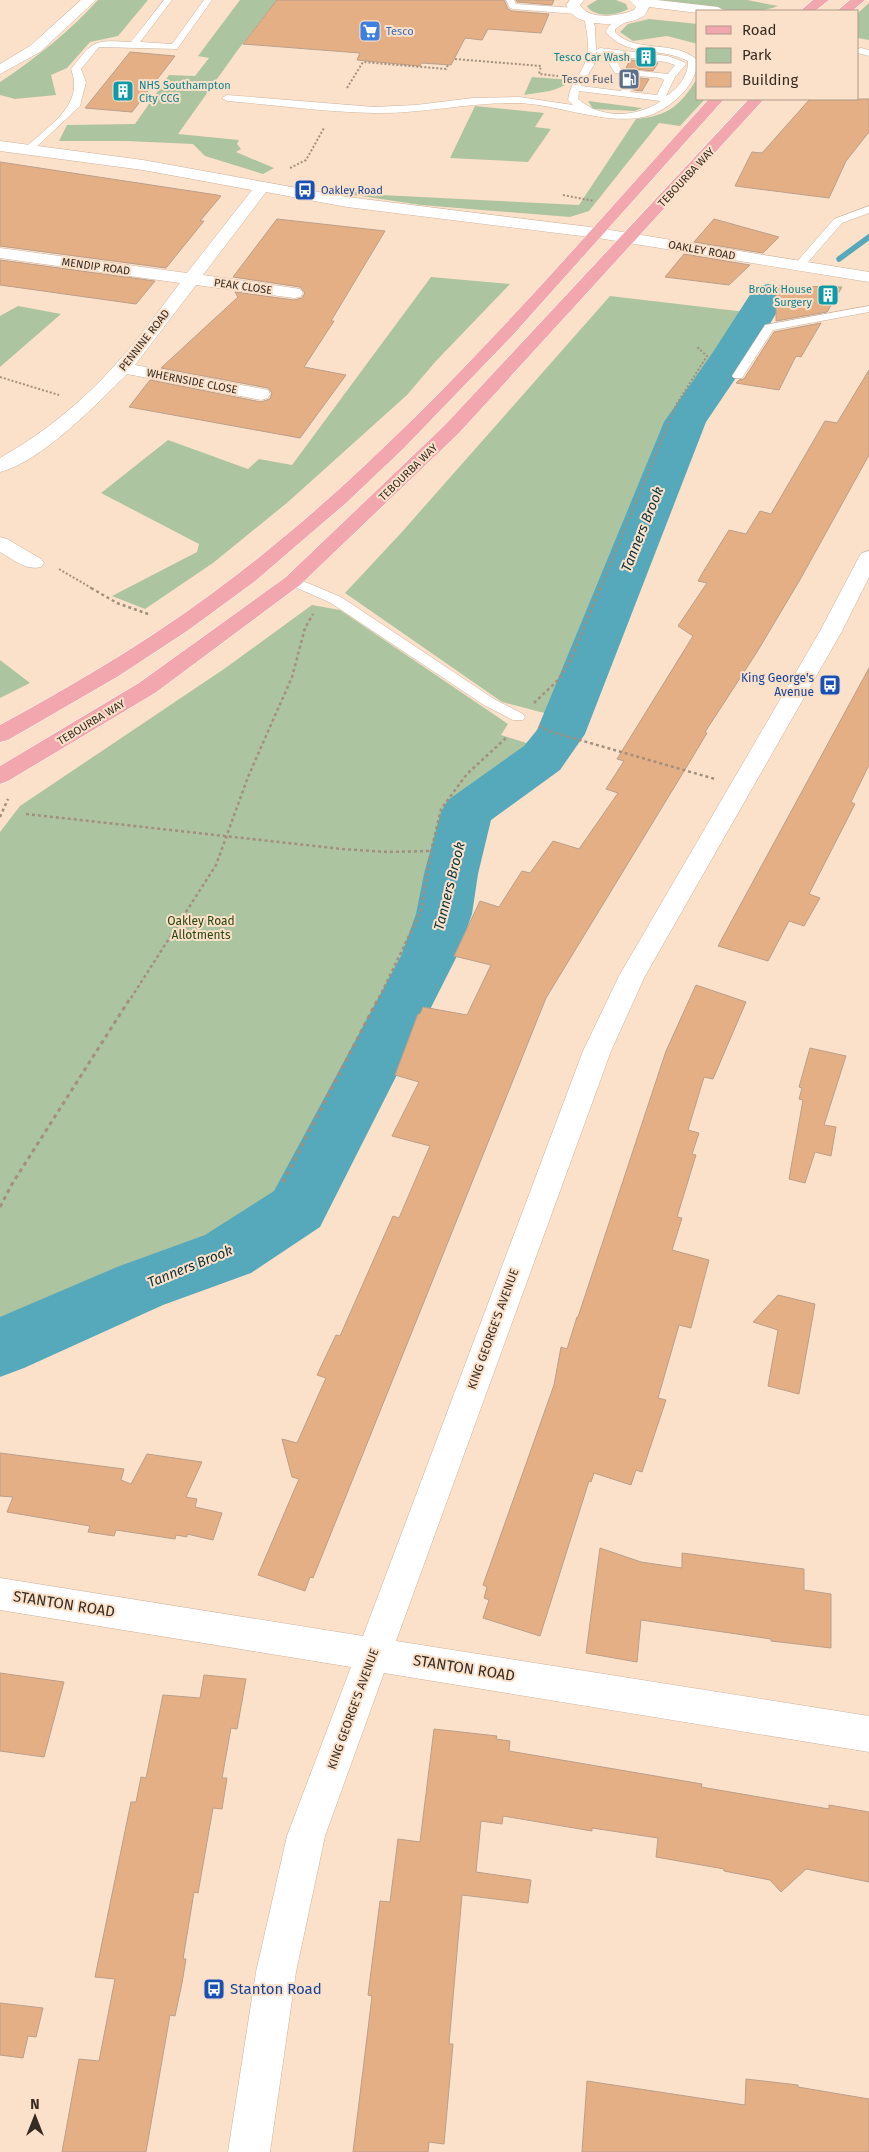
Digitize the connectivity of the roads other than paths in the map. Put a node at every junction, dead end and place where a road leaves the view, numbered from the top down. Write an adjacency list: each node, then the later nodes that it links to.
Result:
1 (89, 0): 17 (street)
2 (168, 0): 14 (lane)
3 (208, 0): 14 (lane)
4 (510, 0): 8 (lane)
5 (822, 0): 10 (main road)
6 (858, 0): 11 (main road)
7 (638, 1): 9 (street); 12 (street)
8 (580, 10): 12 (street); 15 (lane)
9 (710, 10)
10 (808, 10)
11 (845, 10)
12 (628, 18): 13 (street); 23 (lane)
13 (696, 20)
14 (134, 44): 29 (lane)
15 (593, 50): 16 (lane); 20 (lane)
16 (608, 52): 18 (lane); 19 (lane)
17 (0, 70)
18 (636, 73): 19 (lane); 21 (lane)
19 (669, 80): 23 (lane)
20 (566, 92): 21 (lane); 24 (lane); 27 (lane)
21 (624, 94): 23 (lane)
22 (227, 98): 24 (lane)
23 (663, 99): 27 (lane)
24 (519, 100): 27 (lane)
25 (717, 100): 32 (main road)
26 (756, 100): 33 (main road, TEBOURBA WAY)
27 (586, 110)
28 (0, 146): 29 (street, OAKLEY ROAD)
29 (29, 149): 30 (street, OAKLEY ROAD)
30 (262, 187): 32 (street, OAKLEY ROAD); 37 (street, PENNINE ROAD)
31 (869, 209): 35 (lane)
32 (598, 233): 33 (street, OAKLEY ROAD); 49 (main road)
33 (630, 238): 35 (street, OAKLEY ROAD); 47 (main road, TEBOURBA WAY)
34 (0, 253): 37 (street, MENDIP ROAD)
35 (799, 266): 36 (street, OAKLEY ROAD)
36 (869, 277)
37 (192, 279): 38 (street, PEAK CLOSE); 40 (street, PENNINE ROAD)
38 (294, 293)
39 (869, 309): 41 (lane)
40 (123, 368): 42 (street, WHERNSIDE CLOSE); 43 (street, PENNINE ROAD)
41 (738, 376)
42 (261, 394)
43 (0, 466)
44 (0, 543): 46 (street)
45 (869, 557): 52 (street, KING GEORGE'S AVENUE)
46 (34, 563)
47 (292, 582): 48 (lane); 50 (main road, TEBOURBA WAY)
48 (518, 717)
49 (0, 735)
50 (0, 776)
51 (0, 1594): 52 (street, STANTON ROAD)
52 (373, 1654): 53 (street, STANTON ROAD); 54 (street, KING GEORGE'S AVENUE)
53 (869, 1734)
54 (249, 2152)

